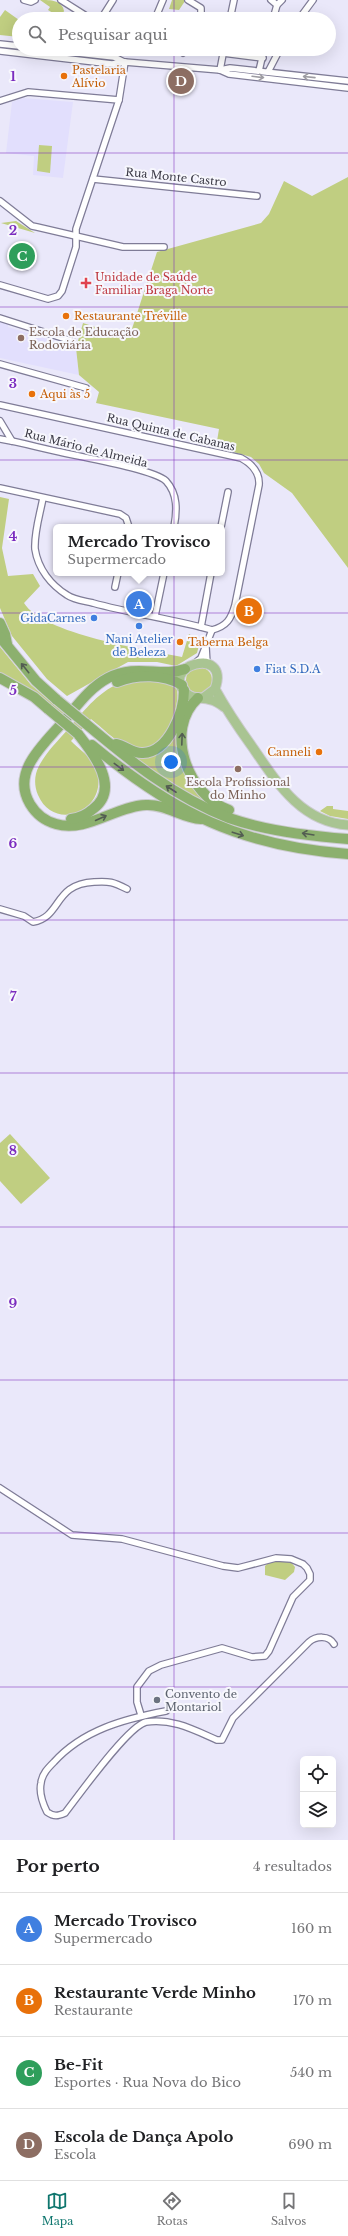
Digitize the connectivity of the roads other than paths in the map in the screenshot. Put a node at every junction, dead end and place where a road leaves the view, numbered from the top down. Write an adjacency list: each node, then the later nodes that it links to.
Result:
1 (24, 0): 2 (street)
2 (35, 0)
3 (61, 0): 12 (street)
4 (113, 0): 13 (street)
5 (164, 0): 14 (street)
6 (188, 0): 15 (street)
7 (234, 0): 16 (street)
8 (271, 0): 11 (street)
9 (282, 0): 11 (street)
10 (313, 0): 18 (street)
11 (277, 5): 17 (street)
12 (80, 12)
13 (105, 12)
14 (158, 12)
15 (201, 12)
16 (231, 12)
17 (275, 12)
18 (304, 12)
19 (0, 44): 20 (street)
20 (12, 45)
21 (0, 52): 22 (street)
22 (12, 53)
23 (37, 56): 29 (street)
24 (105, 56): 29 (street)
25 (223, 56): 30 (street)
26 (251, 56): 28 (street)
27 (276, 56): 32 (street)
28 (262, 58): 31 (street)
29 (124, 62): 30 (street); 35 (street)
30 (220, 70): 31 (street); 34 (street, one-way to 34)
31 (259, 71): 32 (street)
32 (268, 72): 33 (street, one-way to 32)
33 (348, 81)
34 (348, 88)
35 (119, 100): 36 (street); 37 (street)
36 (0, 101)
37 (93, 179): 38 (street, Rua Monte Castro); 40 (street)
38 (257, 196)
39 (0, 201): 40 (street)
40 (76, 235): 41 (street); 42 (street)
41 (164, 247)
42 (0, 285)
43 (0, 318): 44 (street)
44 (72, 341)
45 (0, 364): 46 (street)
46 (86, 388)
47 (0, 406): 64 (street, Rua Quinta de Cabanas)
48 (0, 421): 50 (street)
49 (0, 439): 50 (street, Rua Mário de Almeida)
50 (12, 441): 55 (street, Rua Mário de Almeida)
51 (0, 488): 53 (street)
52 (228, 492): 56 (street)
53 (43, 498): 54 (street); 61 (street)
54 (128, 524)
55 (174, 524)
56 (222, 524)
57 (117, 576): 60 (street)
58 (163, 576): 61 (street)
59 (210, 576): 63 (street)
60 (115, 587)
61 (155, 616): 63 (street)
62 (0, 623): 65 (highway)
63 (200, 627): 64 (street)
64 (212, 630): 66 (street)
65 (3, 640): 76 (highway, one-way to 65, bridge)
66 (206, 647): 67 (street); 68 (street)
67 (195, 663): 68 (main road); 69 (main road)
68 (207, 664): 72 (main road)
69 (185, 669): 71 (main road); 77 (highway, one-way to 77)
70 (0, 678): 75 (highway, bridge)
71 (183, 688): 73 (main road); 75 (highway); 76 (highway)
72 (215, 689): 73 (main road); 74 (main road)
73 (201, 698): 74 (main road); 79 (highway, one-way to 73)
74 (224, 707): 78 (main road)
75 (78, 734): 77 (highway, one-way to 77)
76 (108, 743): 79 (highway, one-way to 76)
77 (201, 819): 81 (highway, one-way to 81)
78 (348, 825)
79 (285, 831): 80 (highway, one-way to 79)
80 (348, 839)
81 (348, 854)
82 (127, 890): 83 (street)
83 (0, 909)
84 (0, 1488): 87 (street)
85 (334, 1644): 87 (street)
86 (166, 1711): 87 (street)
87 (141, 1716)

